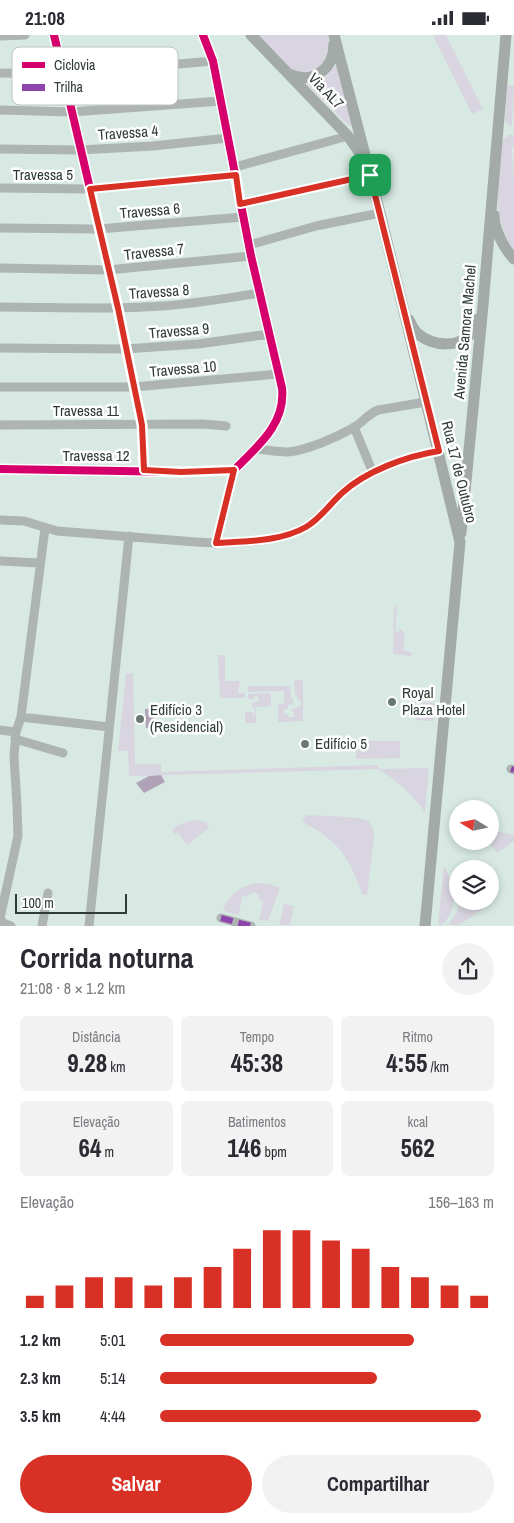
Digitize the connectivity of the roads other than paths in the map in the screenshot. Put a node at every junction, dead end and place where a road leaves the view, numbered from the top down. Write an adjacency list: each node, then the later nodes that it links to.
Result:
1 (10, 35): 2 (street); 7 (street)
2 (25, 35)
3 (203, 35): 8 (street)
4 (251, 35): 10 (main road, Via AL7)
5 (334, 35): 10 (main road); 22 (main road, Rua 17 de Outubro)
6 (506, 35): 23 (main road, Avenida Samora Machel)
7 (0, 36)
8 (213, 61): 9 (street); 11 (street)
9 (178, 64)
10 (287, 73): 17 (main road, Via AL7)
11 (221, 101): 12 (street); 18 (street)
12 (178, 104)
13 (71, 105): 16 (street)
14 (167, 105): 16 (street)
15 (0, 110): 16 (street)
16 (72, 112): 20 (street)
17 (348, 136): 21 (street, Travessa 5); 22 (main road, Via AL7)
18 (228, 138): 20 (street, Travessa 4); 21 (street)
19 (0, 149): 20 (street, Travessa 4)
20 (80, 150): 25 (street)
21 (236, 171): 25 (street, Travessa 5); 26 (street)
22 (370, 175): 26 (street); 27 (main road, Rua 17 de Outubro)
23 (493, 185): 33 (main road, Avenida Samora Machel); 37 (main road, Avenida Samora Machel)
24 (0, 188): 25 (street, Travessa 5)
25 (90, 189): 30 (street)
26 (240, 204): 28 (street)
27 (380, 213): 31 (street); 40 (main road, Rua 17 de Outubro)
28 (243, 217): 30 (street, Travessa 6); 31 (street)
29 (0, 228): 30 (street, Travessa 6)
30 (99, 229): 35 (street)
31 (249, 245): 32 (street)
32 (251, 256): 35 (street, Travessa 7); 36 (street)
33 (514, 259)
34 (0, 268): 35 (street, Travessa 7)
35 (108, 270): 39 (street)
36 (260, 293): 39 (street, Travessa 8); 41 (street)
37 (483, 305): 40 (main road); 61 (main road, Avenida Samora Machel)
38 (0, 307): 39 (street, Travessa 8)
39 (118, 308): 43 (street)
40 (404, 312): 47 (main road, Rua 17 de Outubro)
41 (269, 334): 43 (street, Travessa 9); 44 (street)
42 (0, 347): 43 (street, Travessa 9)
43 (125, 349): 46 (street)
44 (278, 374): 46 (street, Travessa 10); 52 (street)
45 (0, 387): 46 (street, Travessa 10)
46 (134, 387): 49 (street)
47 (426, 402): 51 (street); 53 (main road, Rua 17 de Outubro)
48 (0, 425): 49 (street, Travessa 11)
49 (142, 425): 50 (street, Travessa 11); 55 (street)
50 (226, 426)
51 (354, 427): 52 (street); 57 (street)
52 (256, 449): 56 (street)
53 (439, 451): 57 (street); 61 (main road, Rua 17 de Outubro)
54 (0, 469): 55 (street, Travessa 12)
55 (144, 470): 56 (street, Travessa 12)
56 (234, 470): 62 (street)
57 (373, 473): 62 (street)
58 (0, 520): 59 (street)
59 (45, 528): 60 (street); 64 (street)
60 (129, 536): 62 (street); 66 (street)
61 (460, 542): 76 (main road, Rua 17 de Outubro)
62 (216, 543)
63 (0, 561): 64 (street)
64 (39, 563): 65 (street)
65 (21, 717): 66 (street); 68 (street)
66 (109, 727): 74 (street)
67 (0, 730): 68 (street)
68 (16, 736): 69 (street); 72 (street)
69 (63, 753)
70 (48, 893): 73 (street)
71 (221, 918): 75 (street)
72 (10, 925)
73 (42, 925)
74 (89, 925)
75 (251, 925)
76 (425, 925)

